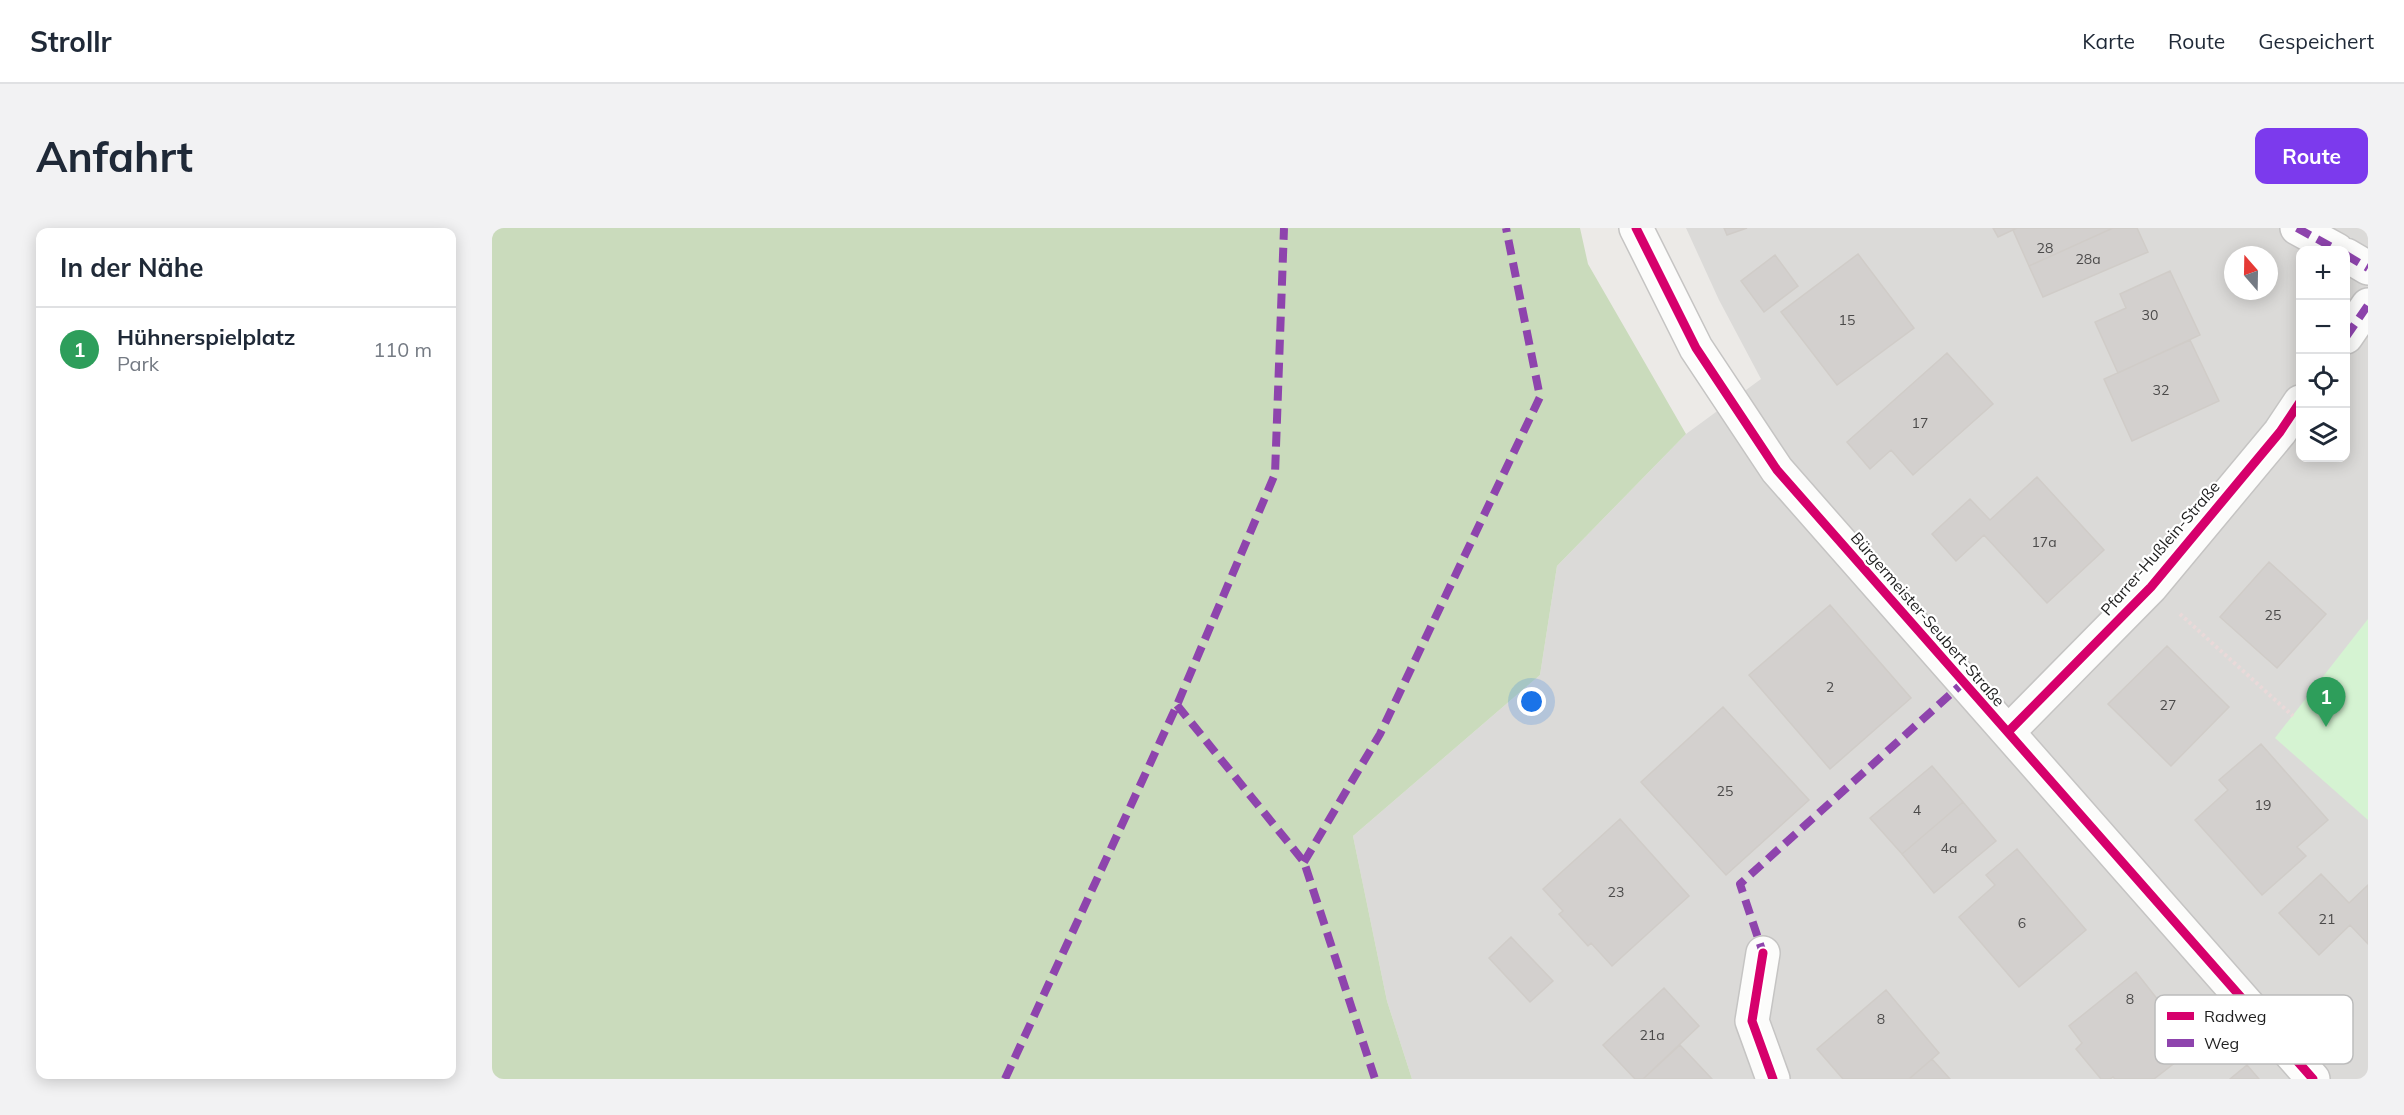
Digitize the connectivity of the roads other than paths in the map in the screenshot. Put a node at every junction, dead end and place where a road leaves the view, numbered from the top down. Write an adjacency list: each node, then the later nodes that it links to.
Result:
1 (1636, 228): 9 (street, Bürgermeister-Seubert-Straße)
2 (2297, 228): 3 (street)
3 (2330, 246)
4 (2350, 257): 5 (street)
5 (2368, 268)
6 (2368, 305): 7 (street)
7 (2350, 332)
8 (2297, 408): 9 (street, Pfarrer-Hußlein-Straße)
9 (2008, 732): 11 (street, Bürgermeister-Seubert-Straße)
10 (1763, 953): 13 (street)
11 (2239, 995)
12 (2300, 1064): 14 (street, Bürgermeister-Seubert-Straße)
13 (1773, 1079)
14 (2313, 1079)

